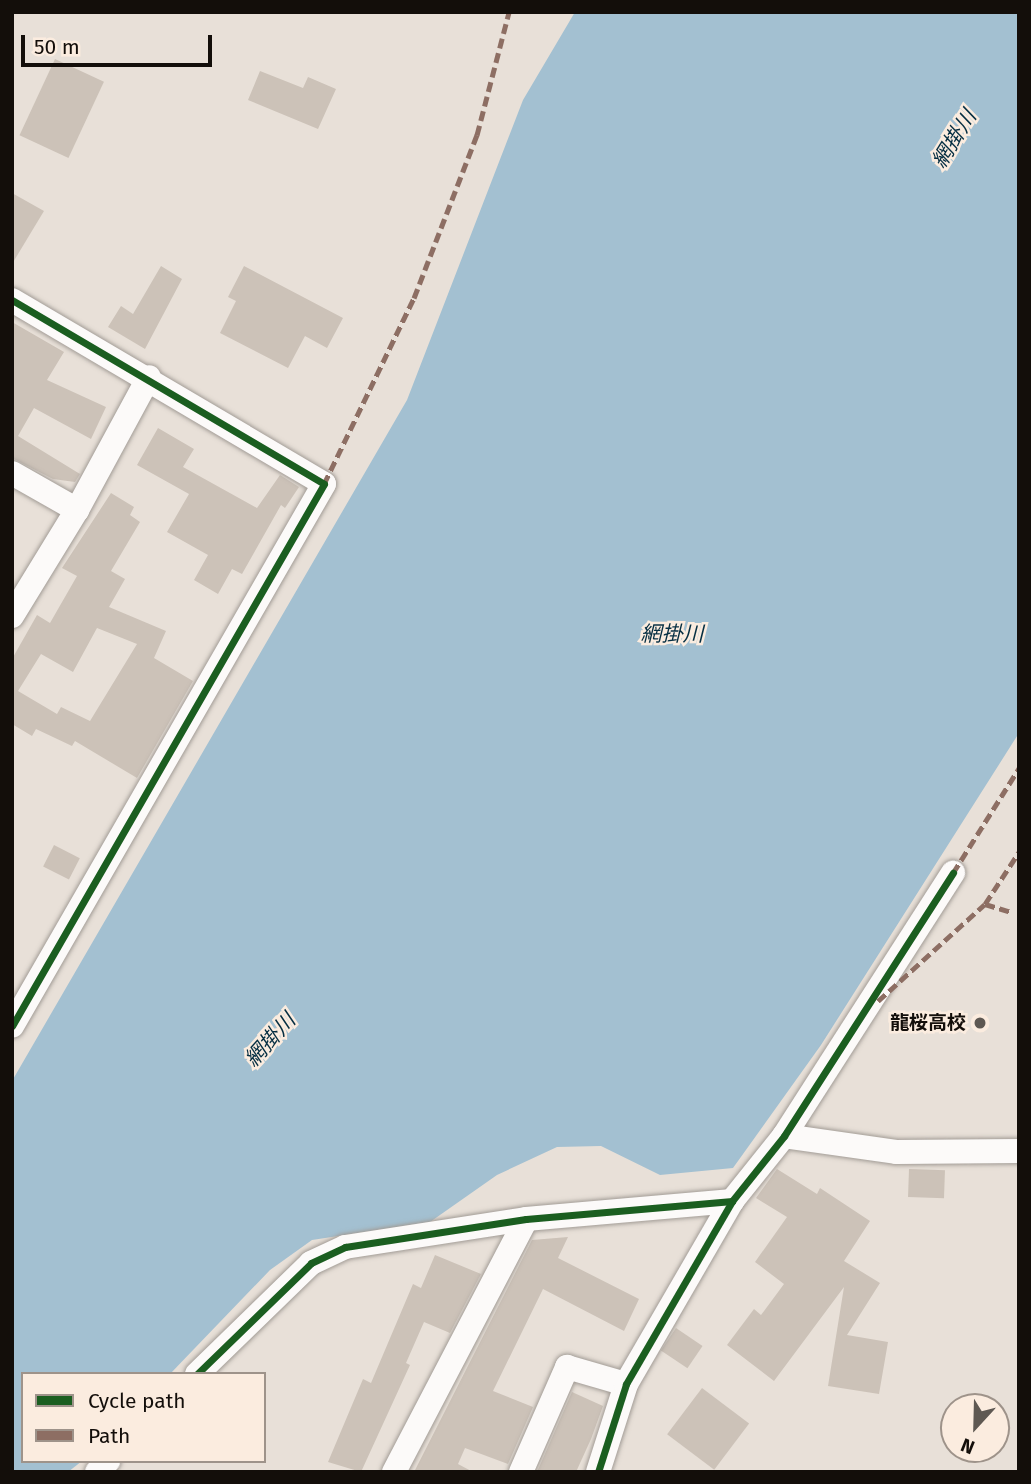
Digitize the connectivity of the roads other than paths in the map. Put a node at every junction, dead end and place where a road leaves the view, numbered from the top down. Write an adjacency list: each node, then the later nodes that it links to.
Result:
1 (12, 300): 2 (street)
2 (149, 377): 4 (street); 7 (street)
3 (12, 473): 4 (street)
4 (77, 510): 5 (street)
5 (12, 615)
6 (953, 873): 8 (street)
7 (12, 1026)
8 (784, 1136): 9 (street); 10 (street)
9 (1019, 1151)
10 (732, 1201): 11 (street); 13 (street)
11 (526, 1219): 12 (street); 14 (street)
12 (199, 1372)
13 (626, 1384): 15 (street); 16 (street)
14 (394, 1472)
15 (521, 1472)
16 (598, 1472)

